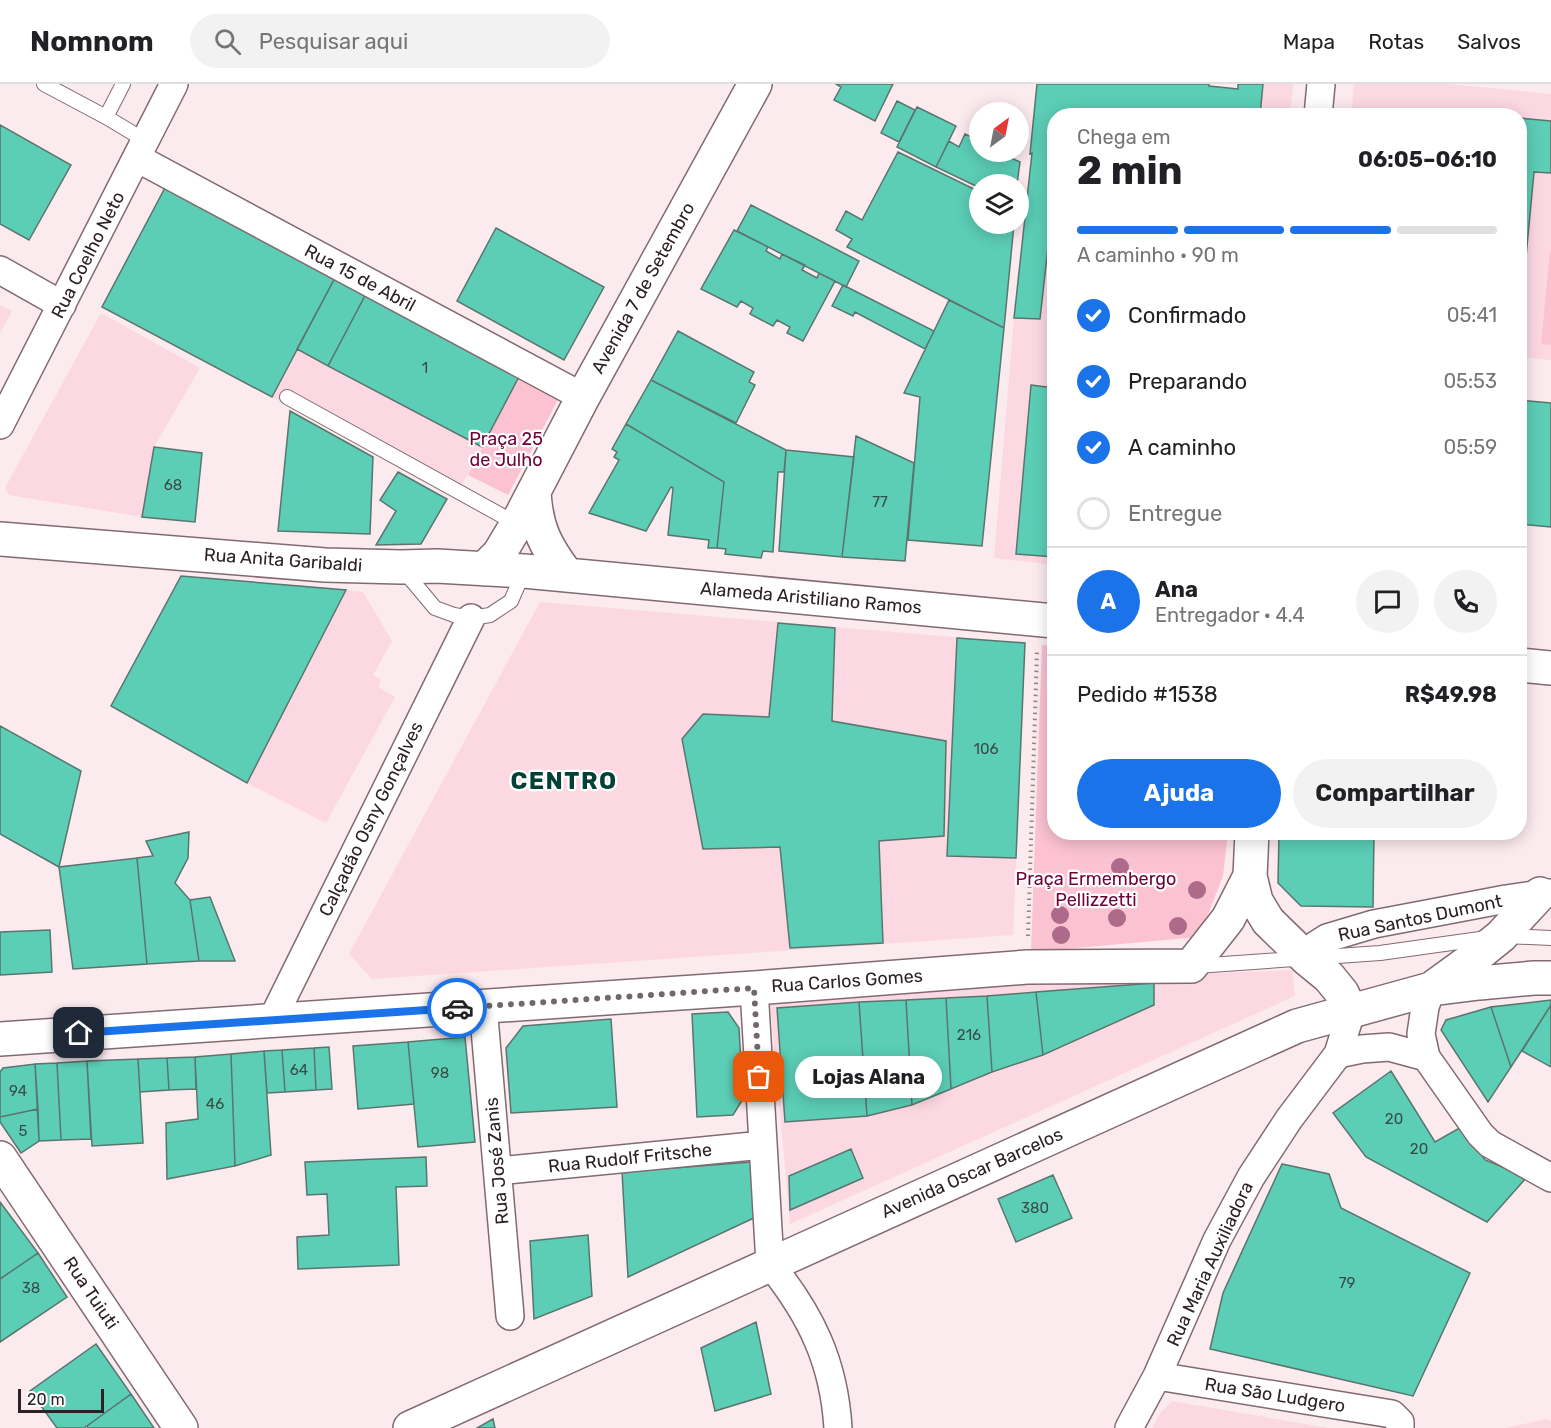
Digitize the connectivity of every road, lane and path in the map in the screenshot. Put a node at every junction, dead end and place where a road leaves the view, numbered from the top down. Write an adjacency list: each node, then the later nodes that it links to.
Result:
1 (44, 84): 7 (lane)
2 (123, 84): 7 (lane)
3 (174, 84): 8 (street, Rua Coelho Neto)
4 (754, 84): 12 (street, Avenida 7 de Setembro)
5 (1321, 84): 6 (street)
6 (1319, 108)
7 (106, 117): 8 (lane)
8 (141, 150): 10 (street, Rua Coelho Neto); 12 (street, Rua 15 de Abril)
9 (0, 270): 10 (street)
10 (62, 305): 13 (street, Rua Coelho Neto)
11 (286, 396): 15 (lane)
12 (583, 397): 14 (street, Avenida 7 de Setembro)
13 (0, 425)
14 (534, 492): 15 (street, Avenida 7 de Setembro); 20 (street)
15 (517, 524): 18 (street, Avenida 7 de Setembro)
16 (0, 539): 17 (street, Rua Anita Garibaldi)
17 (401, 567): 18 (street, Rua Anita Garibaldi); 21 (lane)
18 (483, 569): 19 (street, Rua Anita Garibaldi)
19 (524, 571): 20 (street, Rua Anita Garibaldi); 21 (lane)
20 (567, 575): 22 (street, Alameda Aristiliano Ramos)
21 (471, 618): 38 (street, Calçadão Osny Gonçalves)
22 (1046, 620): 32 (path)
23 (1527, 666): 24 (street)
24 (1551, 668)
25 (1252, 840): 26 (street)
26 (1250, 876): 30 (street); 31 (street)
27 (1546, 894): 28 (street); 30 (street, Rua Santos Dumont)
28 (1501, 936): 29 (lane); 30 (lane); 35 (street)
29 (1551, 938)
30 (1307, 959): 31 (lane); 37 (street)
31 (1191, 966): 32 (street, Rua Carlos Gomes)
32 (1027, 967): 34 (street, Rua Carlos Gomes)
33 (1551, 978): 35 (street, Avenida Oscar Barcelos)
34 (754, 988): 36 (street, Rua Carlos Gomes); 42 (street)
35 (1431, 989): 37 (street, Avenida Oscar Barcelos); 41 (street)
36 (483, 1006): 38 (street, Rua Carlos Gomes); 44 (street, Rua José Zanis)
37 (1351, 1012): 40 (street, Rua Maria Auxiliadora); 46 (street, Avenida Oscar Barcelos)
38 (272, 1020): 39 (street, Rua Carlos Gomes)
39 (0, 1039)
40 (1338, 1054): 41 (street); 48 (street, Rua Maria Auxiliadora)
41 (1425, 1057): 45 (street)
42 (763, 1145): 44 (street, Rua Rudolf Fritsche); 46 (street)
43 (0, 1158): 50 (street, Rua Tuiuti)
44 (498, 1171): 47 (street, Rua José Zanis)
45 (1551, 1178)
46 (770, 1264): 51 (street, Avenida Oscar Barcelos); 52 (street)
47 (510, 1316)
48 (1157, 1376): 49 (street, Rua São Ludgero); 53 (street, Rua Maria Auxiliadora)
49 (1396, 1421)
50 (182, 1428)
51 (410, 1428)
52 (838, 1428)
53 (1130, 1428)

